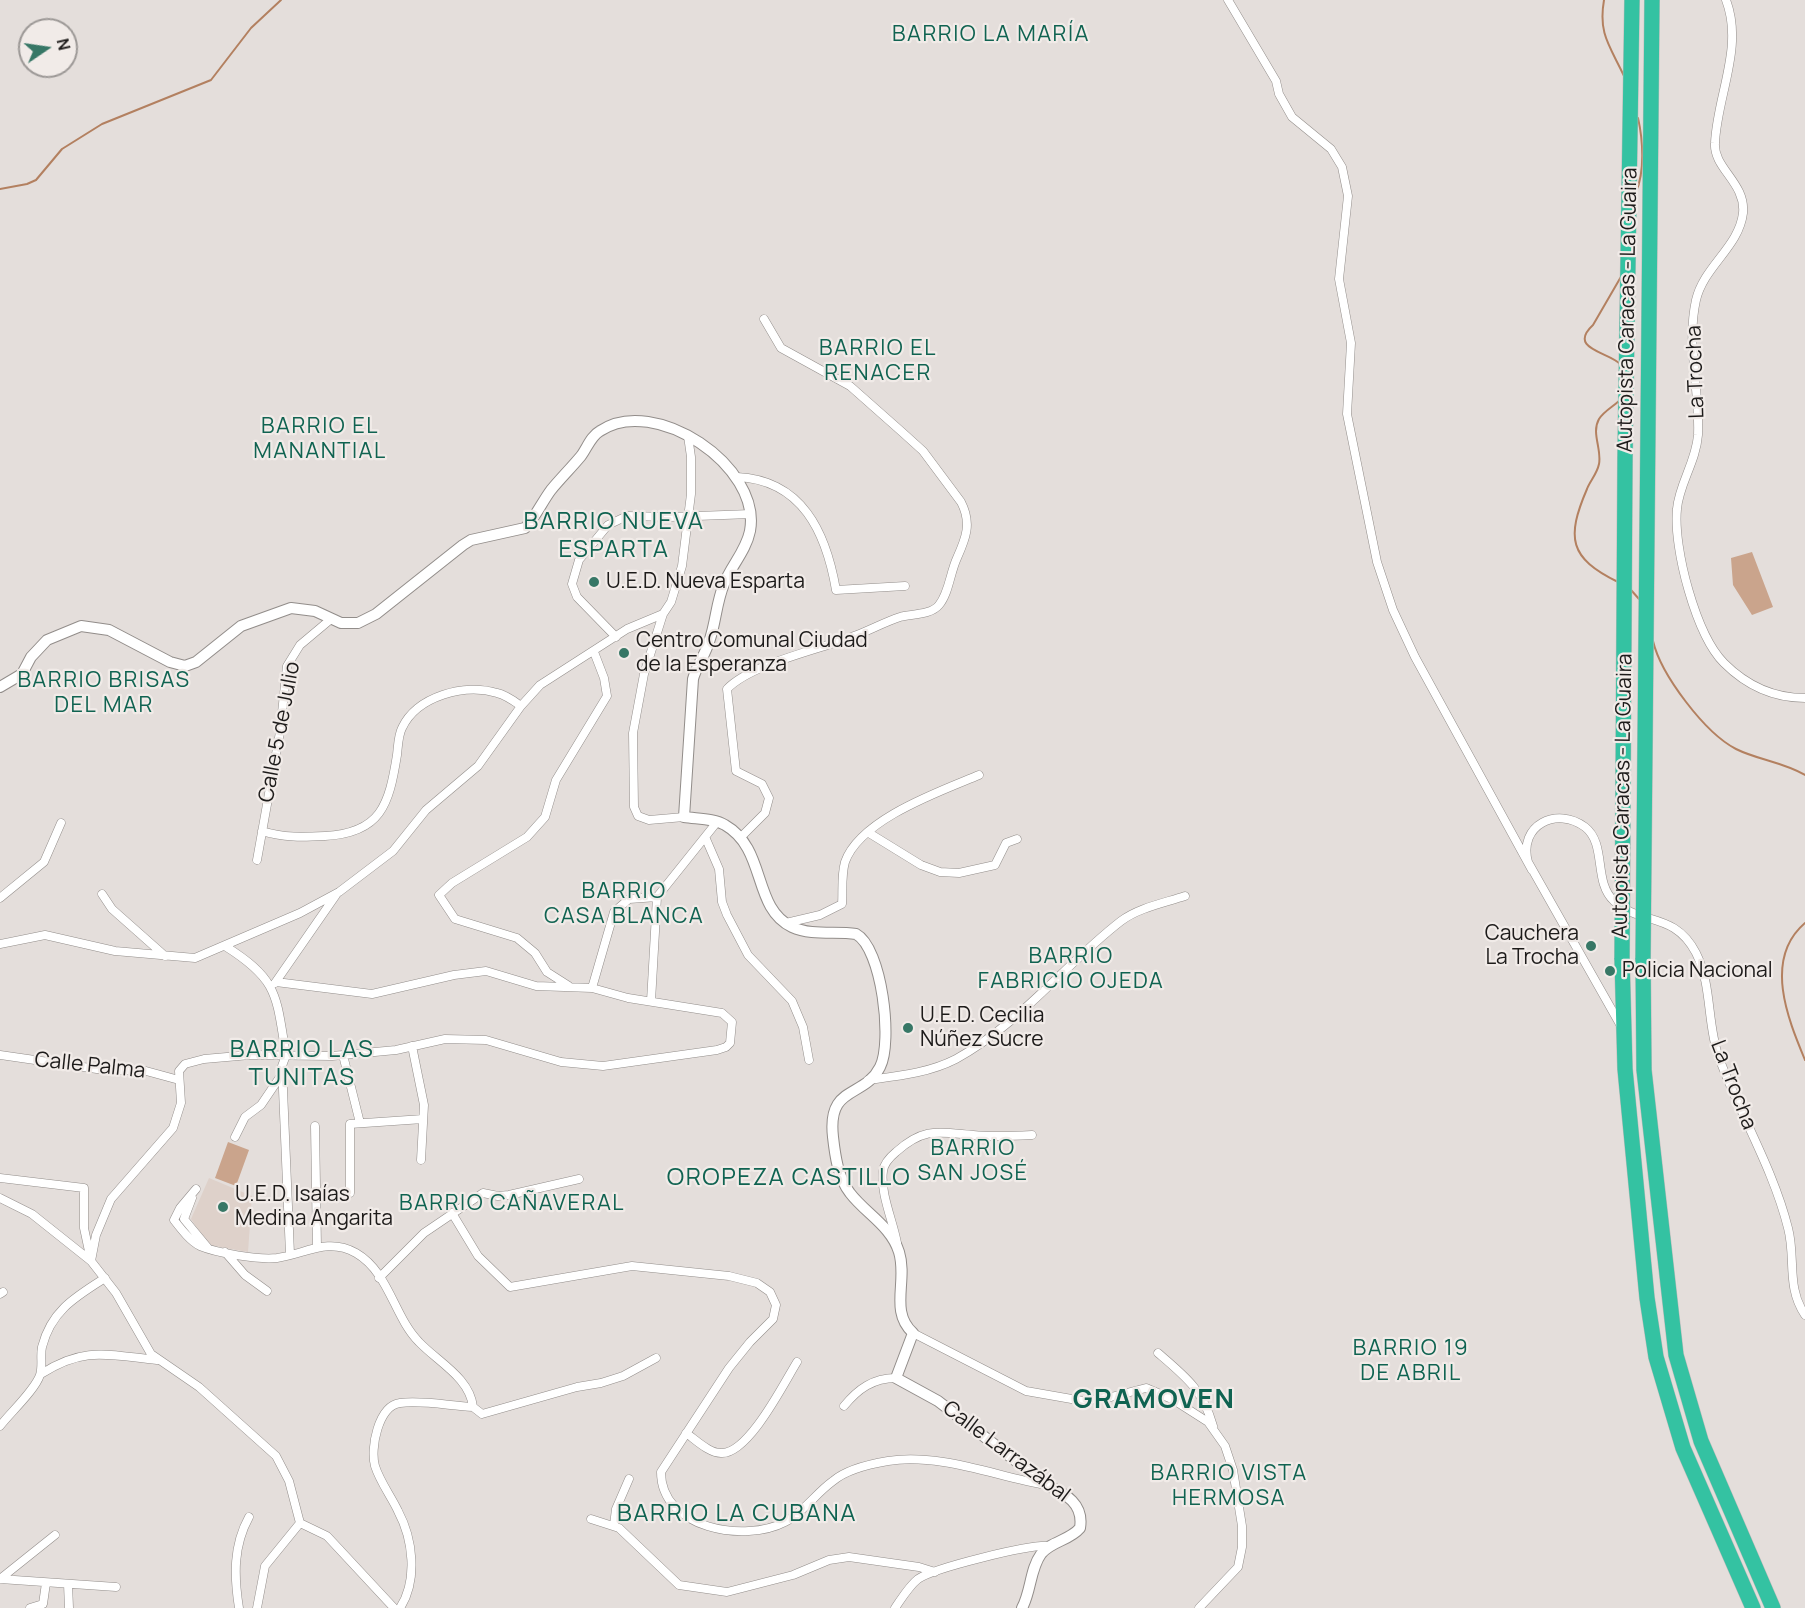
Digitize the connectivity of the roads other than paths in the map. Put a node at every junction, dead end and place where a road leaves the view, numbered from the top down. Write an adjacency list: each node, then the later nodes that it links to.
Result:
1 (1228, 0): 28 (street)
2 (1632, 0): 42 (highway, Autopista Caracas - La Guaira, bridge)
3 (1652, 0): 106 (highway, Autopista Caracas - La Guaira, bridge)
4 (1726, 0): 16 (street, La Trocha)
5 (764, 319): 24 (street)
6 (688, 436): 7 (street); 9 (street); 12 (street)
7 (737, 477): 8 (street); 10 (street)
8 (751, 514): 9 (street); 19 (street)
9 (688, 516): 11 (street); 13 (street)
10 (904, 586)
11 (663, 614): 13 (street); 19 (street)
12 (331, 619): 15 (street); 22 (street, Calle 5 de Julio)
13 (616, 637): 14 (street)
14 (594, 652): 17 (street); 39 (street)
15 (0, 687)
16 (1805, 698)
17 (521, 706): 22 (street); 29 (street)
18 (980, 775): 23 (street)
19 (684, 817): 20 (street)
20 (717, 822): 24 (street); 25 (street)
21 (61, 823): 33 (street)
22 (262, 831): 27 (street, Calle 5 de Julio)
23 (869, 833): 26 (street); 34 (street)
24 (740, 838): 34 (street)
25 (706, 839): 32 (street); 47 (street)
26 (1017, 839)
27 (257, 860)
28 (1532, 870): 42 (street, La Trocha); 70 (street, La Trocha)
29 (339, 892): 36 (street); 38 (street)
30 (102, 894): 37 (street)
31 (1185, 896): 50 (street)
32 (657, 897): 40 (street); 41 (street)
33 (0, 898)
34 (786, 923): 50 (street)
35 (0, 944): 37 (street)
36 (225, 946): 37 (street); 38 (street)
37 (165, 956)
38 (274, 984): 39 (street); 46 (street)
39 (571, 987): 40 (street)
40 (592, 988): 41 (street)
41 (651, 1001): 43 (street)
42 (1623, 1029): 105 (highway, Autopista Caracas - La Guaira)
43 (412, 1046): 45 (street); 51 (street)
44 (0, 1055): 49 (street, Calle Palma)
45 (343, 1055): 46 (street); 52 (street)
46 (286, 1056): 48 (street); 49 (street)
47 (809, 1060)
48 (282, 1074): 55 (street); 65 (street)
49 (179, 1080): 66 (street)
50 (866, 1081): 63 (street)
51 (423, 1119): 52 (street); 56 (street)
52 (360, 1123): 59 (street)
53 (315, 1126): 62 (street)
54 (1032, 1135): 63 (street)
55 (235, 1137)
56 (421, 1160)
57 (0, 1178): 66 (street)
58 (579, 1179): 61 (street)
59 (350, 1193)
60 (0, 1198): 66 (street)
61 (452, 1213): 68 (street); 82 (street)
62 (317, 1247): 65 (street); 68 (street)
63 (898, 1247): 71 (street)
64 (217, 1251): 64 (street); 65 (street); 69 (street)
65 (290, 1254)
66 (91, 1261): 67 (street)
67 (105, 1278): 74 (street); 76 (street)
68 (379, 1278): 79 (street)
69 (267, 1291)
70 (1805, 1315)
71 (913, 1333): 77 (street); 81 (street)
72 (1158, 1353): 81 (street)
73 (656, 1358): 79 (street)
74 (157, 1359): 76 (street); 87 (street)
75 (797, 1362): 82 (street)
76 (40, 1374): 80 (street)
77 (896, 1378): 78 (street); 84 (street, Calle Larrazábal)
78 (844, 1406)
79 (473, 1407): 101 (street)
80 (0, 1426)
81 (1213, 1428): 104 (street)
82 (686, 1433): 84 (street)
83 (629, 1479): 88 (street)
84 (1047, 1485): 90 (street, Calle Larrazábal)
85 (249, 1517): 98 (street)
86 (591, 1520): 88 (street)
87 (300, 1523): 99 (street); 100 (street)
88 (614, 1525): 91 (street)
89 (55, 1535): 92 (street)
90 (1049, 1546): 91 (street); 103 (street)
91 (935, 1572): 102 (street)
92 (0, 1579): 93 (street)
93 (46, 1583): 94 (street); 96 (street)
94 (68, 1584): 95 (street); 97 (street)
95 (116, 1587)
96 (30, 1608)
97 (69, 1608)
98 (239, 1608)
99 (257, 1608)
100 (394, 1608)
101 (400, 1608)
102 (895, 1608)
103 (1022, 1608)
104 (1199, 1608)
105 (1753, 1608)
106 (1773, 1608)

